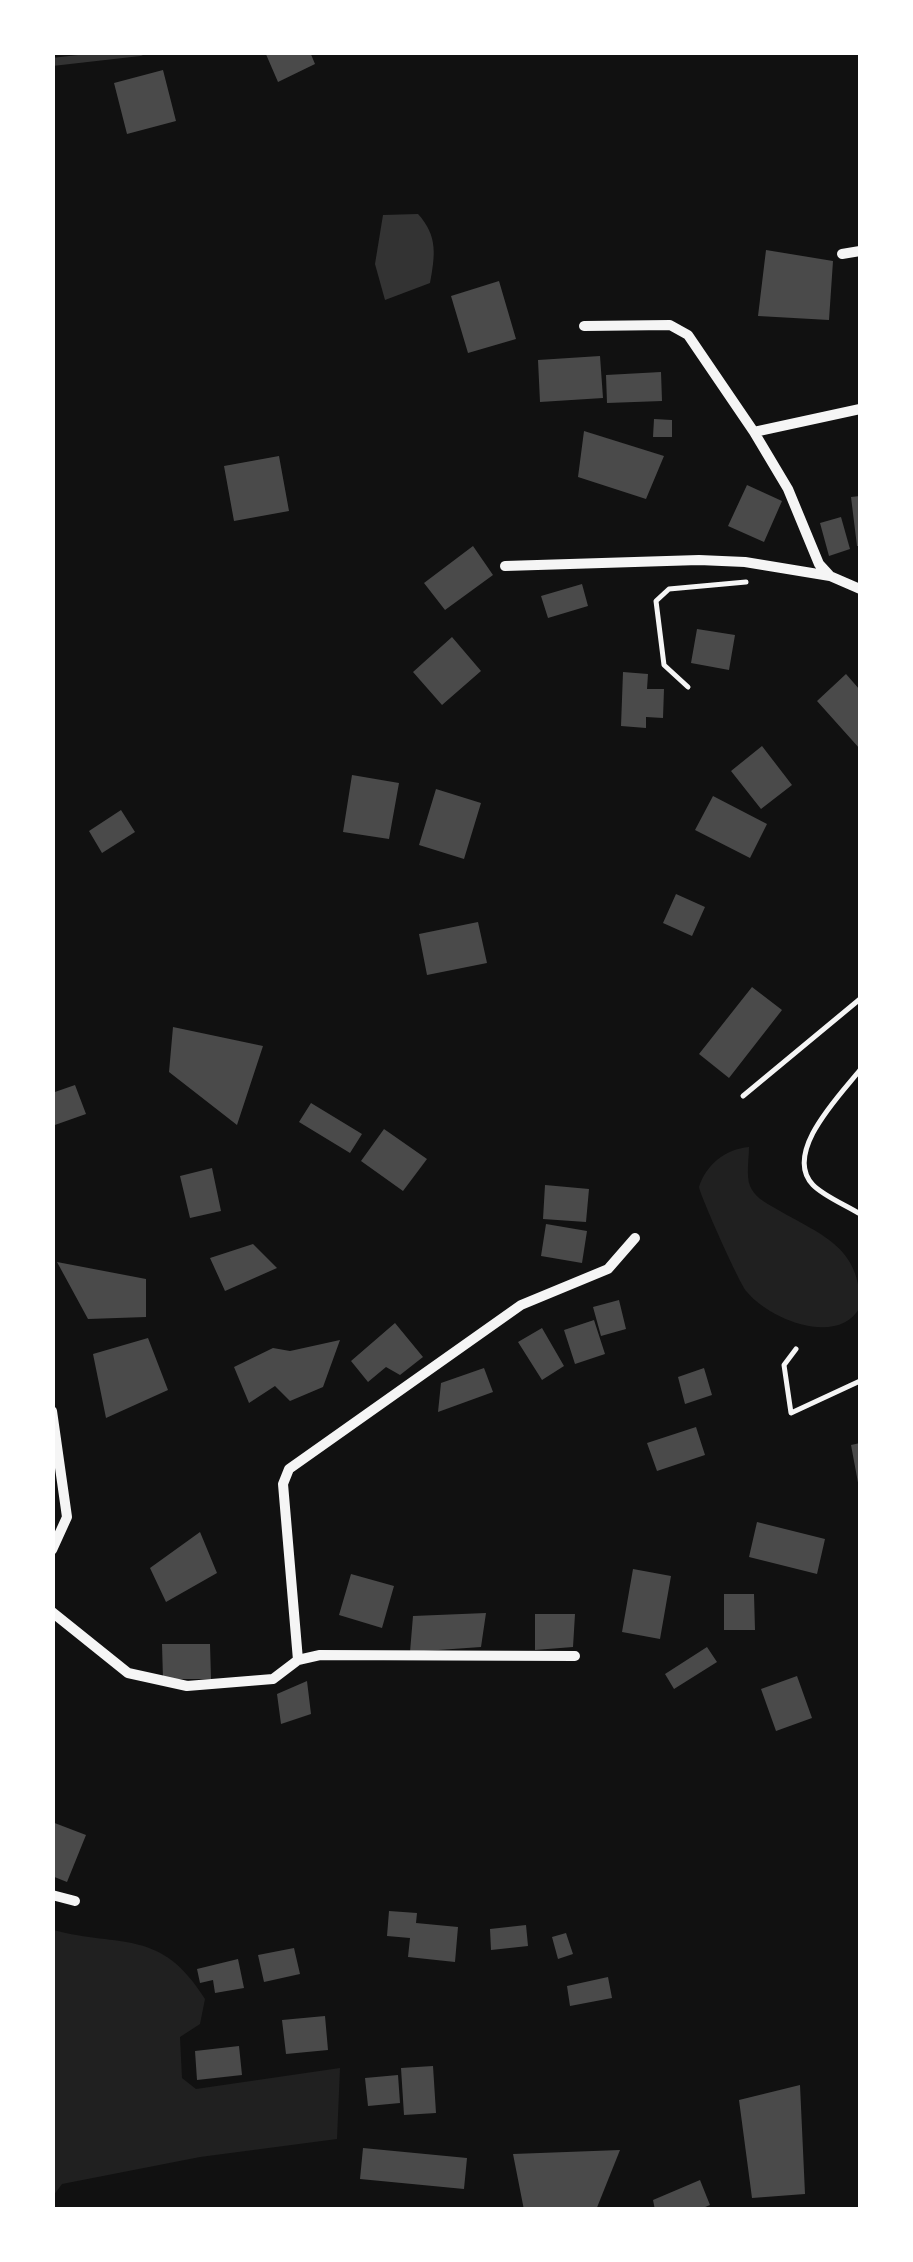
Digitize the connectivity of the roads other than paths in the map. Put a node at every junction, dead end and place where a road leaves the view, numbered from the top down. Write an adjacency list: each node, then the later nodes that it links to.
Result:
1 (860, 252): 2 (street)
2 (842, 254)
3 (584, 326): 5 (street)
4 (860, 408): 5 (street)
5 (754, 432): 7 (street)
6 (505, 566): 7 (street)
7 (830, 576): 8 (street)
8 (860, 589)
9 (635, 1238): 14 (street)
10 (52, 1410): 11 (street)
11 (52, 1550)
12 (52, 1612): 14 (street)
13 (575, 1656): 14 (street)
14 (298, 1660)
15 (52, 1895): 16 (street)
16 (75, 1901)

